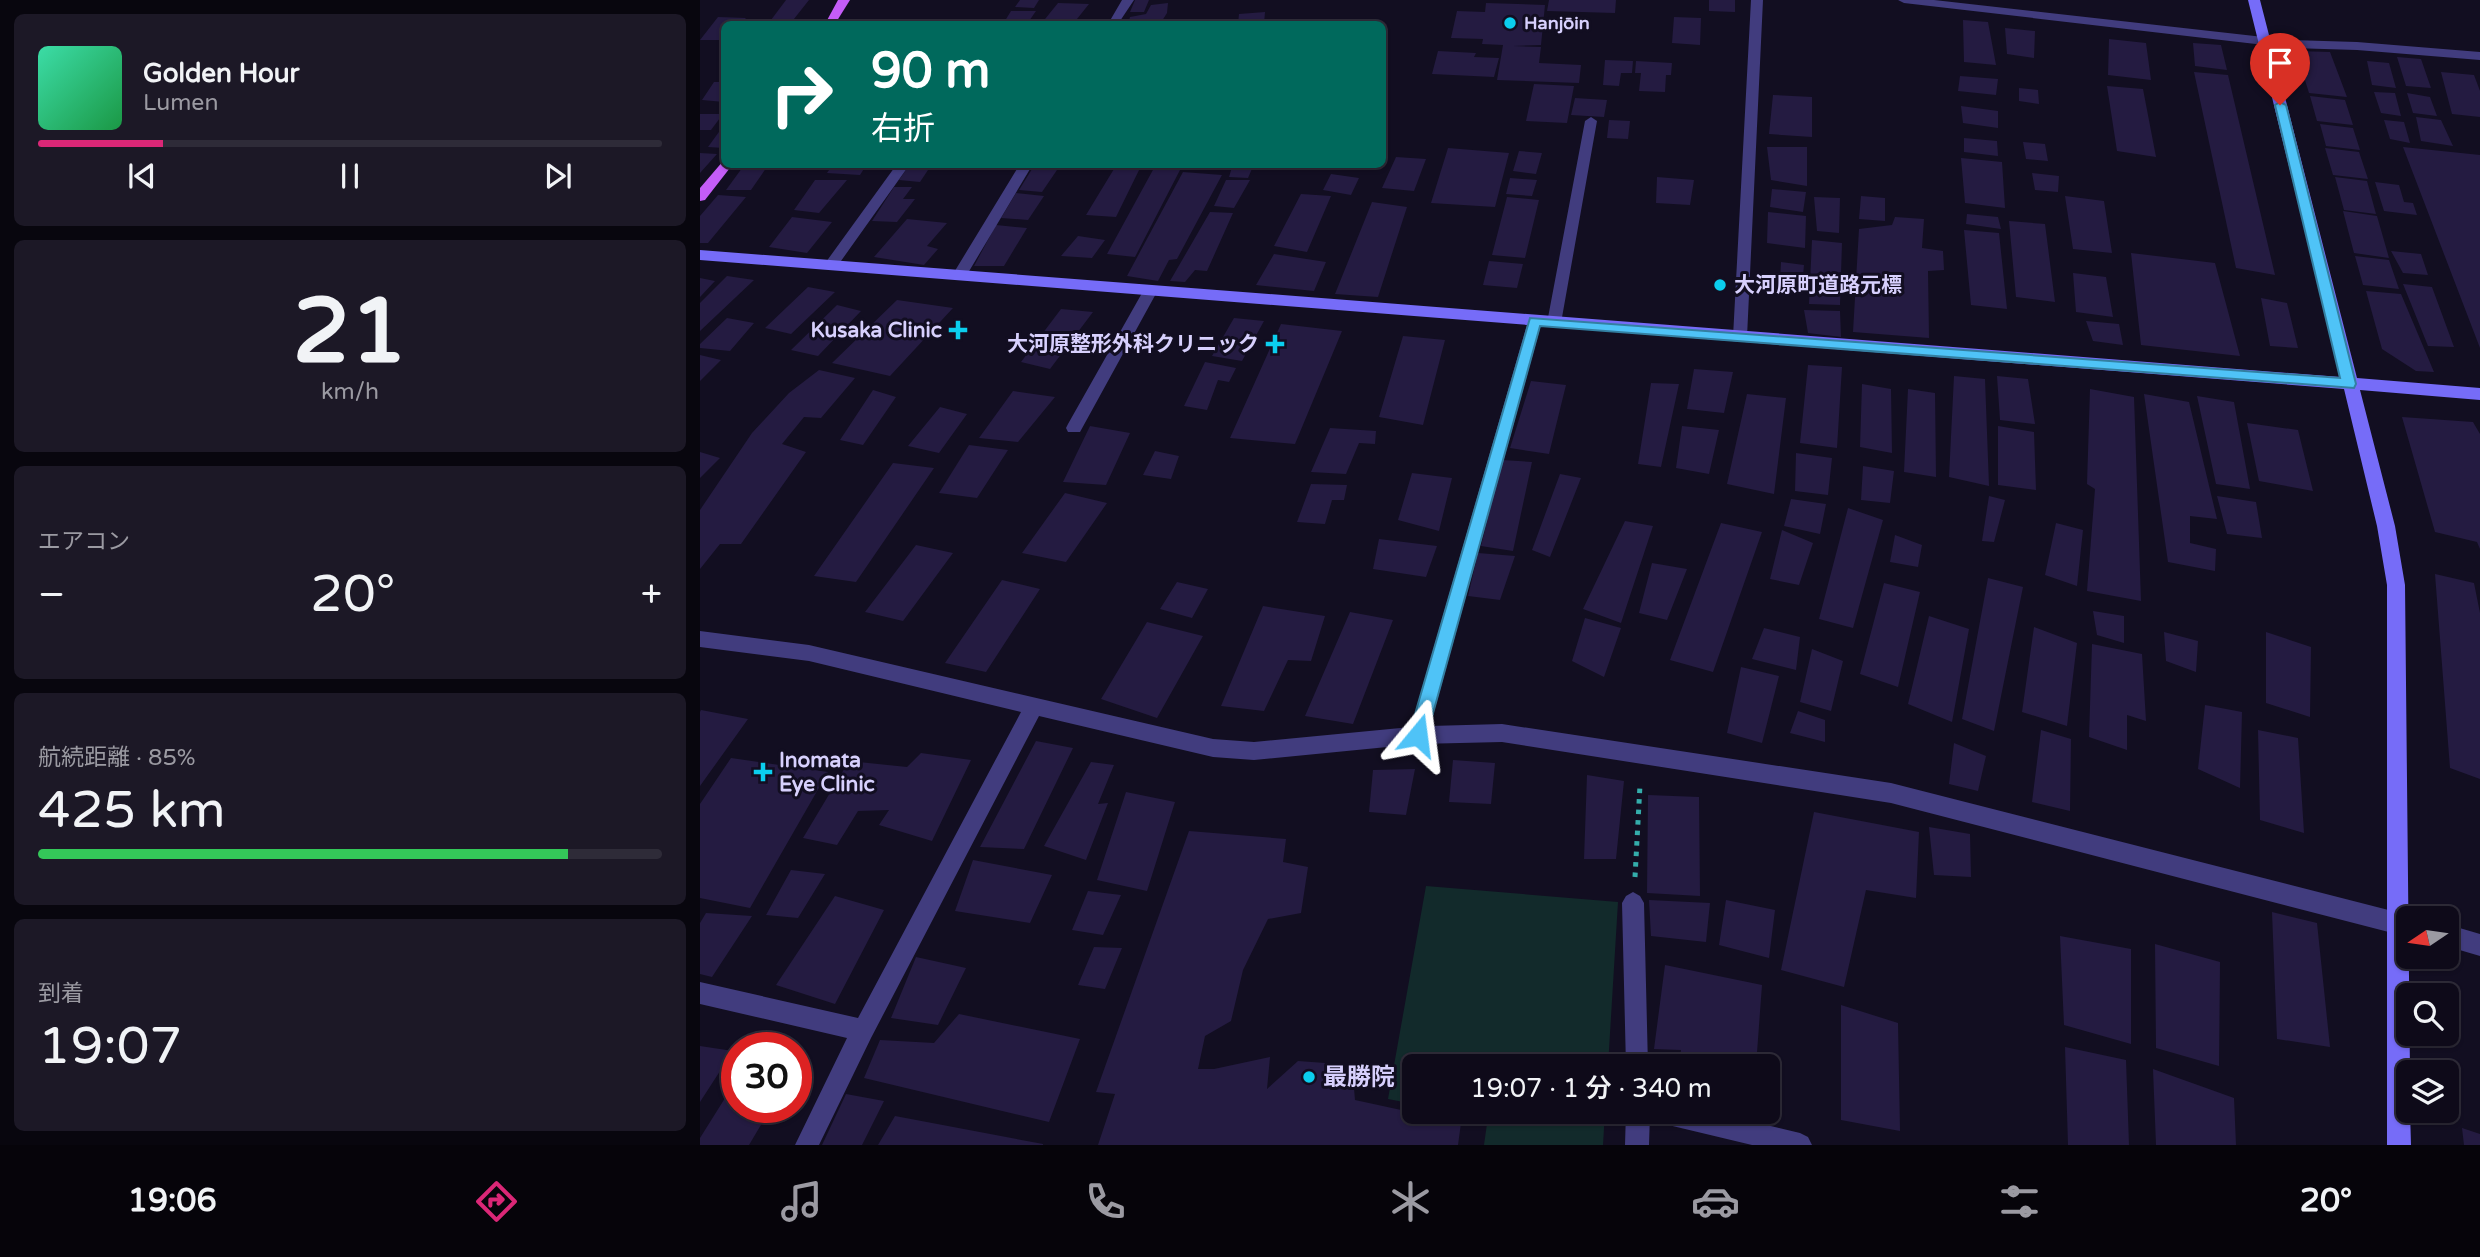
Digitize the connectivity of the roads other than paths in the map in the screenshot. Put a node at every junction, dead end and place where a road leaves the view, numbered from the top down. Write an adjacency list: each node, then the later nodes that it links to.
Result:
1 (844, 0): 6 (main road)
2 (1128, 0): 7 (street)
3 (1757, 0): 21 (street)
4 (1904, 0): 8 (street)
5 (2254, 0): 8 (street)
6 (832, 21)
7 (1115, 21)
8 (2264, 38): 9 (street); 22 (street)
9 (2480, 57)
10 (1591, 121): 20 (street)
11 (724, 168): 14 (main road)
12 (901, 168): 16 (street)
13 (1025, 168): 17 (street)
14 (700, 197)
15 (700, 255): 16 (street)
16 (831, 265): 17 (street)
17 (960, 274): 18 (street)
18 (1151, 290): 19 (street); 24 (street)
19 (1535, 321): 20 (street); 27 (street)
20 (1554, 323): 21 (street)
21 (1741, 337): 22 (street)
22 (2349, 384): 23 (street); 29 (street)
23 (2480, 394)
24 (1074, 428)
25 (700, 639): 26 (street)
26 (1034, 707): 27 (street); 35 (street)
27 (1418, 735): 30 (street)
28 (1633, 902): 36 (street)
29 (2403, 906)
30 (2396, 923)
31 (2459, 939): 32 (street)
32 (2480, 945)
33 (2402, 970): 42 (street)
34 (700, 993): 35 (street)
35 (863, 1030): 39 (street)
36 (1637, 1054)
37 (1638, 1124): 40 (street)
38 (1714, 1124): 41 (street)
39 (807, 1145)
40 (1637, 1145)
41 (1800, 1145)
42 (2399, 1145)

